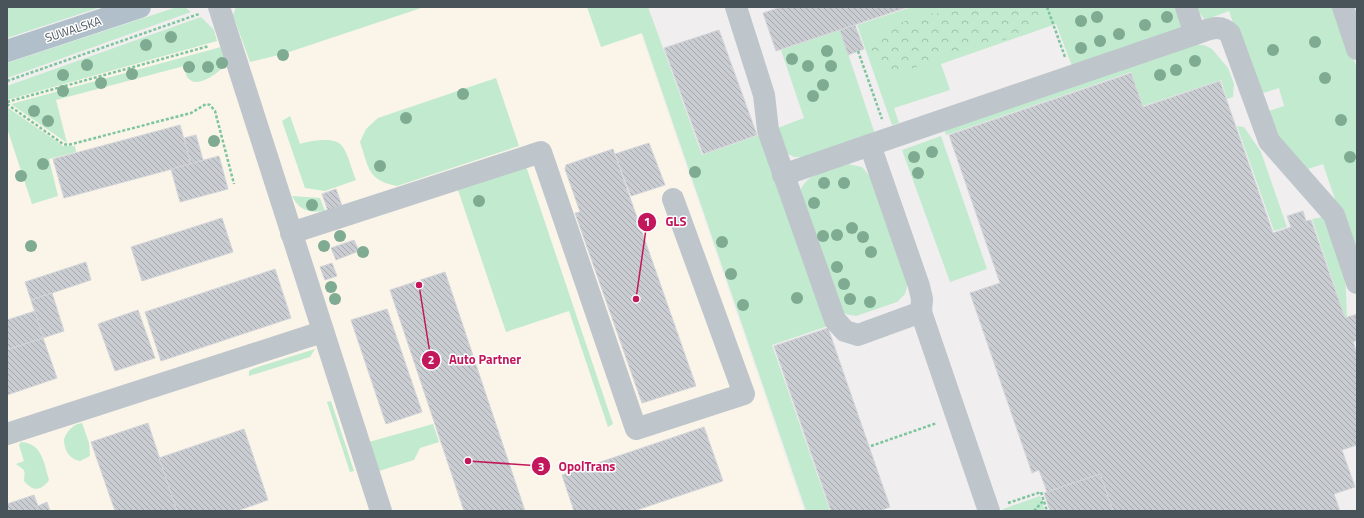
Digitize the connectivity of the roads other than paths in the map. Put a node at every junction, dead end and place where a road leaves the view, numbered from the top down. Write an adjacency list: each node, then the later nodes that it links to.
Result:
1 (140, 7): 8 (main road, SUWALSKA)
2 (219, 7): 12 (lane)
3 (736, 7): 10 (lane)
4 (1186, 7): 6 (lane)
5 (1343, 7): 7 (lane)
6 (1195, 34): 9 (lane); 13 (lane)
7 (1357, 49)
8 (7, 51)
9 (870, 145): 10 (lane); 14 (lane)
10 (783, 175): 14 (lane)
11 (673, 199): 12 (lane)
12 (291, 233): 15 (lane)
13 (1357, 283)
14 (921, 312): 17 (lane)
15 (322, 332): 16 (lane); 18 (lane)
16 (7, 434)
17 (997, 507)
18 (382, 511)

